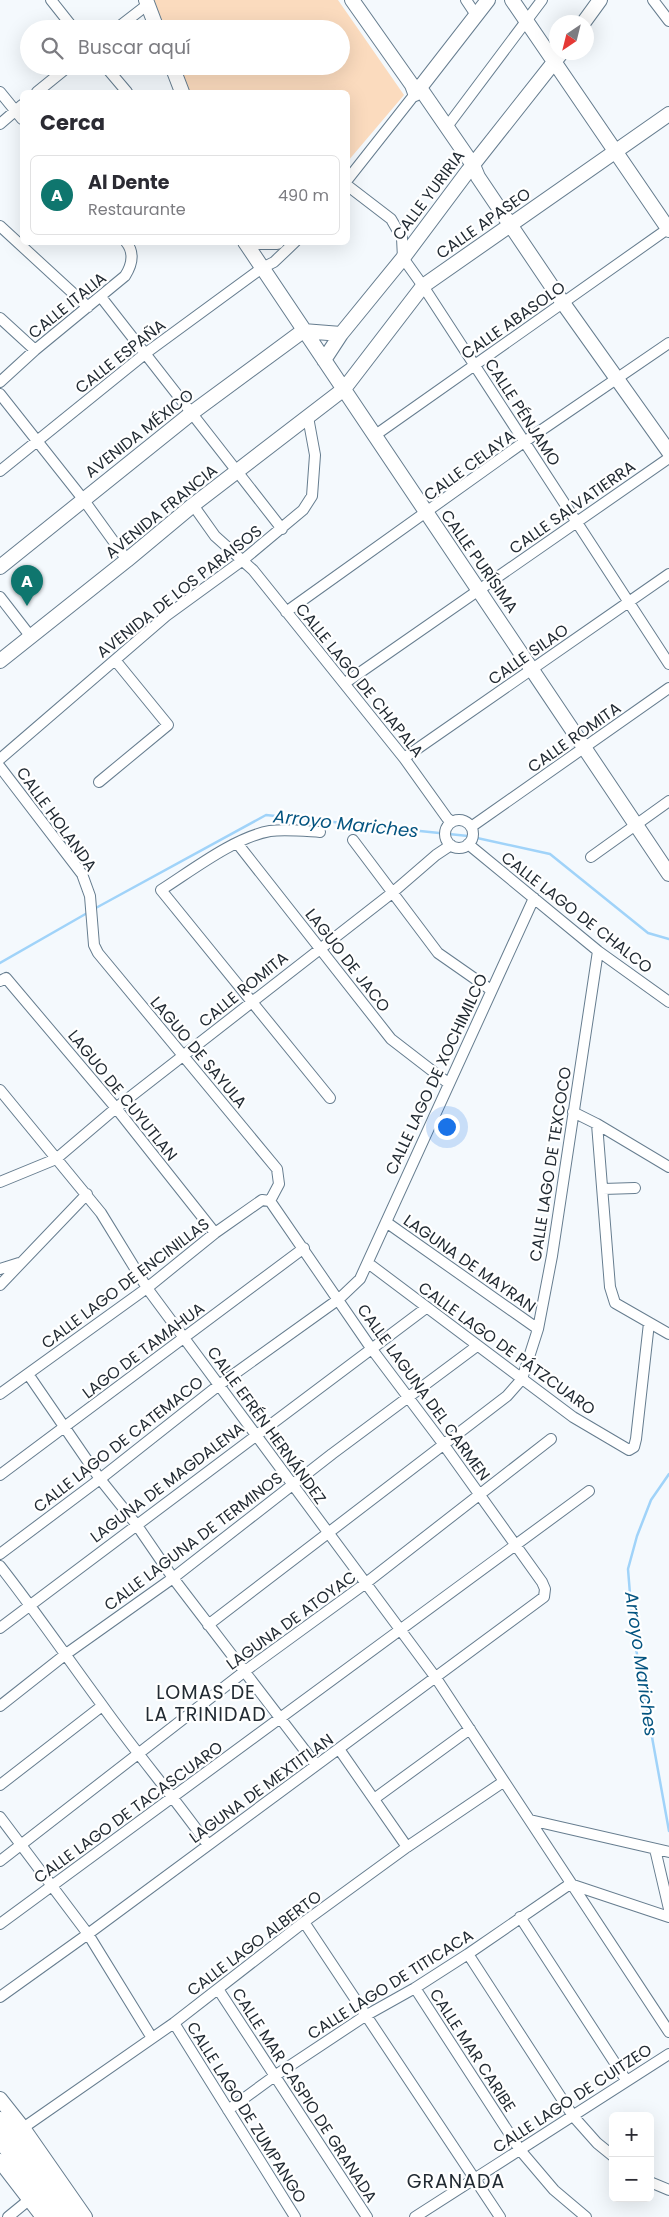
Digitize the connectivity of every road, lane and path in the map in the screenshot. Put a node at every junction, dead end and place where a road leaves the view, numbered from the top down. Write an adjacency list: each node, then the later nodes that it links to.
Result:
1 (51, 0): 12 (street)
2 (352, 0): 23 (street)
3 (466, 0): 10 (street)
4 (488, 0): 10 (street)
5 (512, 0): 15 (street)
6 (542, 0): 15 (street)
7 (600, 0): 11 (street)
8 (653, 0): 16 (street)
9 (147, 2): 13 (street); 14 (street)
10 (476, 15): 23 (street)
11 (589, 15)
12 (67, 20)
13 (126, 20)
14 (154, 20)
15 (526, 20): 17 (street); 31 (street)
16 (669, 21)
17 (549, 47)
18 (556, 60): 33 (street, CALLE YURIRIA)
19 (560, 60): 32 (street)
20 (58, 75): 24 (street)
21 (113, 75): 25 (street)
22 (175, 75): 26 (street)
23 (416, 89): 31 (street); 33 (street); 34 (street)
24 (39, 90)
25 (125, 90)
26 (181, 90)
27 (0, 92): 28 (street)
28 (19, 108): 30 (street)
29 (669, 114): 32 (street, CALLE APASEO)
30 (0, 124)
31 (446, 128): 33 (street)
32 (614, 150): 37 (street, CALLE APASEO); 38 (street)
33 (473, 171): 37 (street); 44 (street, CALLE YURIRIA)
34 (350, 176)
35 (350, 188): 44 (street, CALLE PÉNJAMO)
36 (0, 226): 39 (street)
37 (511, 226): 46 (street, CALLE APASEO); 48 (street)
38 (669, 229): 48 (street, CALLE ABASOLO)
39 (20, 244)
40 (21, 245): 49 (street)
41 (129, 245): 47 (street, CALLE ITALIA)
42 (246, 245): 45 (street, CALLE PURÍSIMA)
43 (292, 245): 45 (street, CALLE ESPAÑA)
44 (403, 258): 46 (street, CALLE PÉNJAMO); 52 (street, CALLE YURIRIA)
45 (262, 268): 51 (street, CALLE PURÍSIMA); 55 (street, CALLE ESPAÑA)
46 (423, 286): 57 (street, CALLE PÉNJAMO); 60 (street, CALLE APASEO)
47 (101, 297): 49 (street, CALLE ITALIA); 55 (street)
48 (563, 303): 57 (street, CALLE ABASOLO); 58 (street)
49 (88, 306): 54 (street, CALLE ITALIA)
50 (0, 318): 54 (street)
51 (303, 331): 52 (street); 56 (street, CALLE PURÍSIMA); 62 (street, AVENIDA MÉXICO)
52 (341, 334): 56 (street, CALLE YURIRIA)
53 (669, 343): 58 (street, CALLE CELAYA)
54 (35, 350): 59 (street, CALLE ITALIA)
55 (146, 353): 62 (street); 65 (street, CALLE ESPAÑA)
56 (324, 360): 60 (street, CALLE PURÍSIMA)
57 (475, 366): 64 (street, CALLE ABASOLO); 66 (street, CALLE PÉNJAMO)
58 (617, 379): 66 (street, CALLE CELAYA); 67 (street)
59 (0, 382)
60 (344, 389): 63 (street, AVENIDA FRANCIA); 64 (street, CALLE PURÍSIMA)
61 (0, 394): 65 (street)
62 (193, 412): 70 (street); 71 (street, AVENIDA MÉXICO)
63 (308, 418): 70 (street, AVENIDA FRANCIA); 75 (street, AVENIDA DE LOS PARAISOS)
64 (374, 436): 73 (street, CALLE PURÍSIMA)
65 (36, 440): 69 (street, CALLE ESPAÑA); 71 (street)
66 (524, 442): 73 (street, CALLE CELAYA); 74 (street, CALLE PÉNJAMO)
67 (669, 452)
68 (669, 458): 74 (street, CALLE SALVATIERRA)
69 (0, 471)
70 (238, 471): 72 (street, AVENIDA FRANCIA); 75 (street)
71 (84, 499): 76 (street); 78 (street, AVENIDA MÉXICO)
72 (193, 506): 76 (street, AVENIDA FRANCIA); 77 (street)
73 (426, 514): 80 (street, CALLE PURÍSIMA); 83 (street, CALLE CELAYA)
74 (576, 521): 80 (street, CALLE SALVATIERRA); 82 (street, CALLE PÉNJAMO)
75 (282, 529): 77 (street, AVENIDA DE LOS PARAISOS)
76 (127, 560): 84 (street, AVENIDA FRANCIA)
77 (243, 560): 83 (street, CALLE LAGO DE CHAPALA); 85 (street, AVENIDA DE LOS PARAISOS)
78 (0, 567)
79 (669, 574): 82 (street, CALLE SILAO)
80 (479, 591): 88 (street, CALLE PURÍSIMA); 89 (street, CALLE SALVATIERRA)
81 (0, 597): 84 (street)
82 (628, 604): 87 (street, CALLE PÉNJAMO); 88 (street, CALLE SILAO)
83 (286, 612): 89 (street, CALLE LAGO DE CHAPALA)
84 (31, 637): 86 (street, AVENIDA FRANCIA)
85 (115, 660): 93 (street, AVENIDA DE LOS PARAISOS); 95 (street)
86 (0, 661)
87 (669, 664)
88 (533, 670): 91 (street, CALLE PURÍSIMA); 92 (street, CALLE SILAO)
89 (345, 683): 92 (street, CALLE LAGO DE CHAPALA)
90 (669, 688): 91 (street, CALLE ROMITA)
91 (585, 749): 98 (street, CALLE PURÍSIMA); 99 (street, CALLE ROMITA)
92 (404, 758): 97 (street, CALLE LAGO DE CHAPALA)
93 (0, 759)
94 (0, 767): 109 (street, CALLE HOLANDA)
95 (99, 782)
96 (669, 801): 98 (street)
97 (449, 824): 99 (street); 102 (street)
98 (636, 824): 105 (street); 106 (street, CALLE PURÍSIMA)
99 (472, 829): 104 (street)
100 (320, 832): 103 (street)
101 (353, 840): 107 (street)
102 (448, 841): 104 (street); 107 (street, CALLE ROMITA)
103 (237, 843): 110 (street, LAGUO DE JACO); 114 (street)
104 (469, 843): 108 (street, CALLE LAGO DE CHALCO)
105 (591, 857)
106 (669, 874)
107 (392, 893): 110 (street, CALLE ROMITA); 113 (street)
108 (534, 898): 111 (street, CALLE LAGO DE CHALCO); 113 (street, CALLE LAGO DE XOCHIMILCO)
109 (92, 920): 116 (street, LAGUO DE SAYULA)
110 (320, 948): 114 (street, CALLE ROMITA); 117 (street, LAGUO DE JACO)
111 (598, 951): 115 (street, CALLE LAGO DE CHALCO); 121 (street, CALLE LAGO DE TEXCOCO)
112 (3, 980): 120 (street, LAGUO DE CUYUTLAN)
113 (491, 990): 117 (street, CALLE LAGO DE XOCHIMILCO)
114 (252, 1000): 116 (street, CALLE ROMITA); 119 (street)
115 (669, 1002)
116 (183, 1057): 120 (street, CALLE ROMITA); 129 (street, LAGUO DE SAYULA)
117 (448, 1083): 130 (street, CALLE LAGO DE XOCHIMILCO)
118 (0, 1090): 123 (street, CALLE EFRÉN HERNÁNDEZ)
119 (330, 1098)
120 (116, 1108): 123 (street, CALLE ROMITA); 131 (street, LAGUO DE CUYUTLAN)
121 (573, 1112): 122 (street); 141 (street, CALLE LAGO DE TEXCOCO)
122 (597, 1124): 124 (street); 127 (street)
123 (56, 1159): 125 (street, CALLE ROMITA); 128 (street, CALLE EFRÉN HERNÁNDEZ)
124 (669, 1167)
125 (0, 1182)
126 (635, 1188): 127 (street)
127 (603, 1190): 140 (street)
128 (87, 1194): 133 (street); 137 (street, CALLE EFRÉN HERNÁNDEZ)
129 (270, 1201): 131 (street, CALLE LAGO DE ENCINILLAS); 132 (street, CALLE LAGUNA DEL CARMEN)
130 (386, 1222): 134 (street, CALLE LAGO DE XOCHIMILCO); 141 (street, LAGUNA DE MAYRAN)
131 (215, 1233): 137 (street, CALLE LAGO DE ENCINILLAS)
132 (304, 1248): 138 (street, CALLE LAGUNA DEL CARMEN); 143 (street, LAGO DE TAMAHUA)
133 (22, 1261): 135 (street); 136 (street)
134 (368, 1263): 138 (street, CALLE LAGO DE CATEMACO); 139 (street, CALLE LAGO DE PÁTZCUARO)
135 (0, 1269)
136 (0, 1285)
137 (147, 1288): 143 (street, CALLE EFRÉN HERNÁNDEZ); 146 (street, CALLE LAGO DE ENCINILLAS)
138 (339, 1299): 145 (street, CALLE LAGUNA DEL CARMEN); 148 (street, CALLE LAGO DE CATEMACO)
139 (426, 1308): 144 (street, CALLE LAGO DE PÁTZCUARO); 145 (street, LAGUNA DE MAGDALENA)
140 (650, 1323): 142 (street); 147 (street, CALLE LAGO DE PÁTZCUARO)
141 (538, 1329): 147 (street, CALLE LAGO DE TEXCOCO)
142 (669, 1334)
143 (185, 1338): 148 (street, CALLE EFRÉN HERNÁNDEZ); 151 (street, LAGO DE TAMAHUA)
144 (477, 1346): 147 (street, CALLE LAGO DE PÁTZCUARO); 150 (street, CALLE LAGUNA DE TERMINOS)
145 (371, 1348): 150 (street, CALLE LAGUNA DEL CARMEN); 152 (street, LAGUNA DE MAGDALENA)
146 (28, 1374): 149 (street, CALLE LAGO DE ENCINILLAS); 151 (street)
147 (522, 1379): 154 (street)
148 (219, 1385): 152 (street, CALLE EFRÉN HERNÁNDEZ); 156 (street, CALLE LAGO DE CATEMACO)
149 (0, 1394)
150 (408, 1398): 154 (street, CALLE LAGUNA DEL CARMEN); 157 (street, CALLE LAGUNA DE TERMINOS)
151 (64, 1428): 155 (street, LAGO DE TAMAHUA); 156 (street)
152 (255, 1434): 157 (street, CALLE EFRÉN HERNÁNDEZ); 160 (street, LAGUNA DE MAGDALENA)
153 (551, 1439): 159 (street, LAGUNA DE ATOYAC)
154 (444, 1445): 159 (street, CALLE LAGUNA DEL CARMEN); 161 (street)
155 (0, 1475)
156 (100, 1479): 160 (street); 163 (street, CALLE LAGO DE CATEMACO)
157 (291, 1486): 161 (street, CALLE EFRÉN HERNÁNDEZ); 165 (street, CALLE LAGUNA DE TERMINOS)
158 (589, 1491): 162 (street, CALLE LAGO DE TACASCUARO)
159 (479, 1494): 162 (street, CALLE LAGUNA DEL CARMEN); 166 (street, LAGUNA DE ATOYAC)
160 (136, 1524): 165 (street); 168 (street, LAGUNA DE MAGDALENA)
161 (329, 1534): 166 (street, CALLE EFRÉN HERNÁNDEZ); 169 (street)
162 (516, 1546): 167 (street, CALLE LAGUNA DEL CARMEN); 171 (street, CALLE LAGO DE TACASCUARO)
163 (0, 1554)
164 (0, 1566): 168 (street)
165 (173, 1578): 169 (street); 172 (street, CALLE LAGUNA DE TERMINOS)
166 (366, 1583): 171 (street, CALLE EFRÉN HERNÁNDEZ); 173 (street, LAGUNA DE ATOYAC)
167 (538, 1602): 174 (street, LAGUNA DE MEXTITLAN)
168 (30, 1605): 170 (street, LAGUNA DE MAGDALENA); 172 (street)
169 (208, 1625): 173 (street)
170 (0, 1628)
171 (401, 1630): 174 (street, CALLE EFRÉN HERNÁNDEZ); 177 (street, CALLE LAGO DE TACASCUARO)
172 (66, 1654): 175 (street, CALLE LAGUNA DE TERMINOS); 176 (street)
173 (245, 1671): 177 (street); 180 (street, LAGUNA DE ATOYAC)
174 (436, 1678): 178 (street, CALLE EFRÉN HERNÁNDEZ); 179 (street, LAGUNA DE MEXTITLAN)
175 (0, 1706)
176 (102, 1706): 180 (street); 183 (street)
177 (281, 1718): 181 (street); 184 (street, CALLE LAGO DE TACASCUARO)
178 (470, 1729): 182 (street, CALLE EFRÉN HERNÁNDEZ); 185 (street)
179 (338, 1749): 181 (street, LAGUNA DE MEXTITLAN); 185 (street)
180 (140, 1753): 184 (street); 188 (street, LAGUNA DE ATOYAC)
181 (316, 1765): 189 (street, LAGUNA DE MEXTITLAN)
182 (504, 1782): 187 (street, CALLE EFRÉN HERNÁNDEZ); 190 (street, CALLE LAGO ALBERTO)
183 (0, 1785)
184 (174, 1797): 189 (street); 195 (street, CALLE LAGO DE TACASCUARO)
185 (374, 1799): 190 (street)
186 (0, 1817): 188 (street)
187 (530, 1820): 191 (street); 194 (street, CALLE EFRÉN HERNÁNDEZ)
188 (21, 1845): 193 (street, LAGUNA DE ATOYAC); 195 (street)
189 (208, 1845): 201 (street, LAGUNA DE MEXTITLAN)
190 (407, 1847): 199 (street, CALLE LAGO ALBERTO)
191 (655, 1849): 192 (street); 196 (street)
192 (668, 1851)
193 (0, 1861)
194 (570, 1884): 197 (street); 198 (street, CALLE LAGO DE TITICACA); 208 (street, CALLE EFRÉN HERNÁNDEZ)
195 (54, 1886): 200 (street, CALLE LAGO DE TACASCUARO); 201 (street)
196 (669, 1909)
197 (669, 1917)
198 (520, 1918): 202 (street, CALLE LAGO DE TITICACA); 212 (street)
199 (304, 1922): 204 (street, CALLE LAGO ALBERTO); 206 (street)
200 (0, 1924)
201 (88, 1934): 205 (street, LAGUNA DE MEXTITLAN); 209 (street)
202 (468, 1954): 203 (street, CALLE LAGO DE TITICACA); 215 (street)
203 (415, 1988): 206 (street, CALLE LAGO DE TITICACA); 219 (street, CALLE MAR CARIBE)
204 (218, 1989): 207 (street, CALLE LAGO ALBERTO); 211 (street, CALLE MAR CASPIO DE GRANADA)
205 (0, 1997)
206 (365, 2016): 211 (street, CALLE LAGO DE TITICACA); 222 (street)
207 (174, 2023): 209 (street, CALLE LAGO ALBERTO); 214 (street, CALLE LAGO DE ZUMPANGO)
208 (669, 2032)
209 (152, 2038): 217 (street, CALLE LAGO ALBERTO)
210 (669, 2054): 212 (street, CALLE LAGO DE CUITZEO)
211 (276, 2075): 214 (street, CALLE LAGO DE TITICACA); 233 (street, CALLE MAR CASPIO DE GRANADA)
212 (626, 2080): 215 (street, CALLE LAGO DE CUITZEO)
213 (0, 2099): 217 (street)
214 (228, 2110): 232 (street, CALLE LAGO DE ZUMPANGO)
215 (573, 2116): 219 (street, CALLE LAGO DE CUITZEO); 220 (street)
216 (0, 2120): 230 (main road)
217 (23, 2128): 231 (street)
218 (0, 2139): 229 (main road)
219 (520, 2150): 222 (street, CALLE LAGO DE CUITZEO); 236 (street, CALLE MAR CARIBE)
220 (609, 2152)
221 (0, 2161): 225 (street)
222 (475, 2179): 226 (street, CALLE LAGO DE CUITZEO); 235 (street)
223 (654, 2184): 224 (street)
224 (669, 2190)
225 (30, 2199): 227 (street); 228 (street)
226 (432, 2212): 234 (street, CALLE LAGO DE CUITZEO)
227 (8, 2217)
228 (43, 2217)
229 (58, 2217)
230 (72, 2217)
231 (85, 2217)
232 (295, 2217)
233 (367, 2217)
234 (415, 2217)
235 (500, 2217)
236 (586, 2217)

